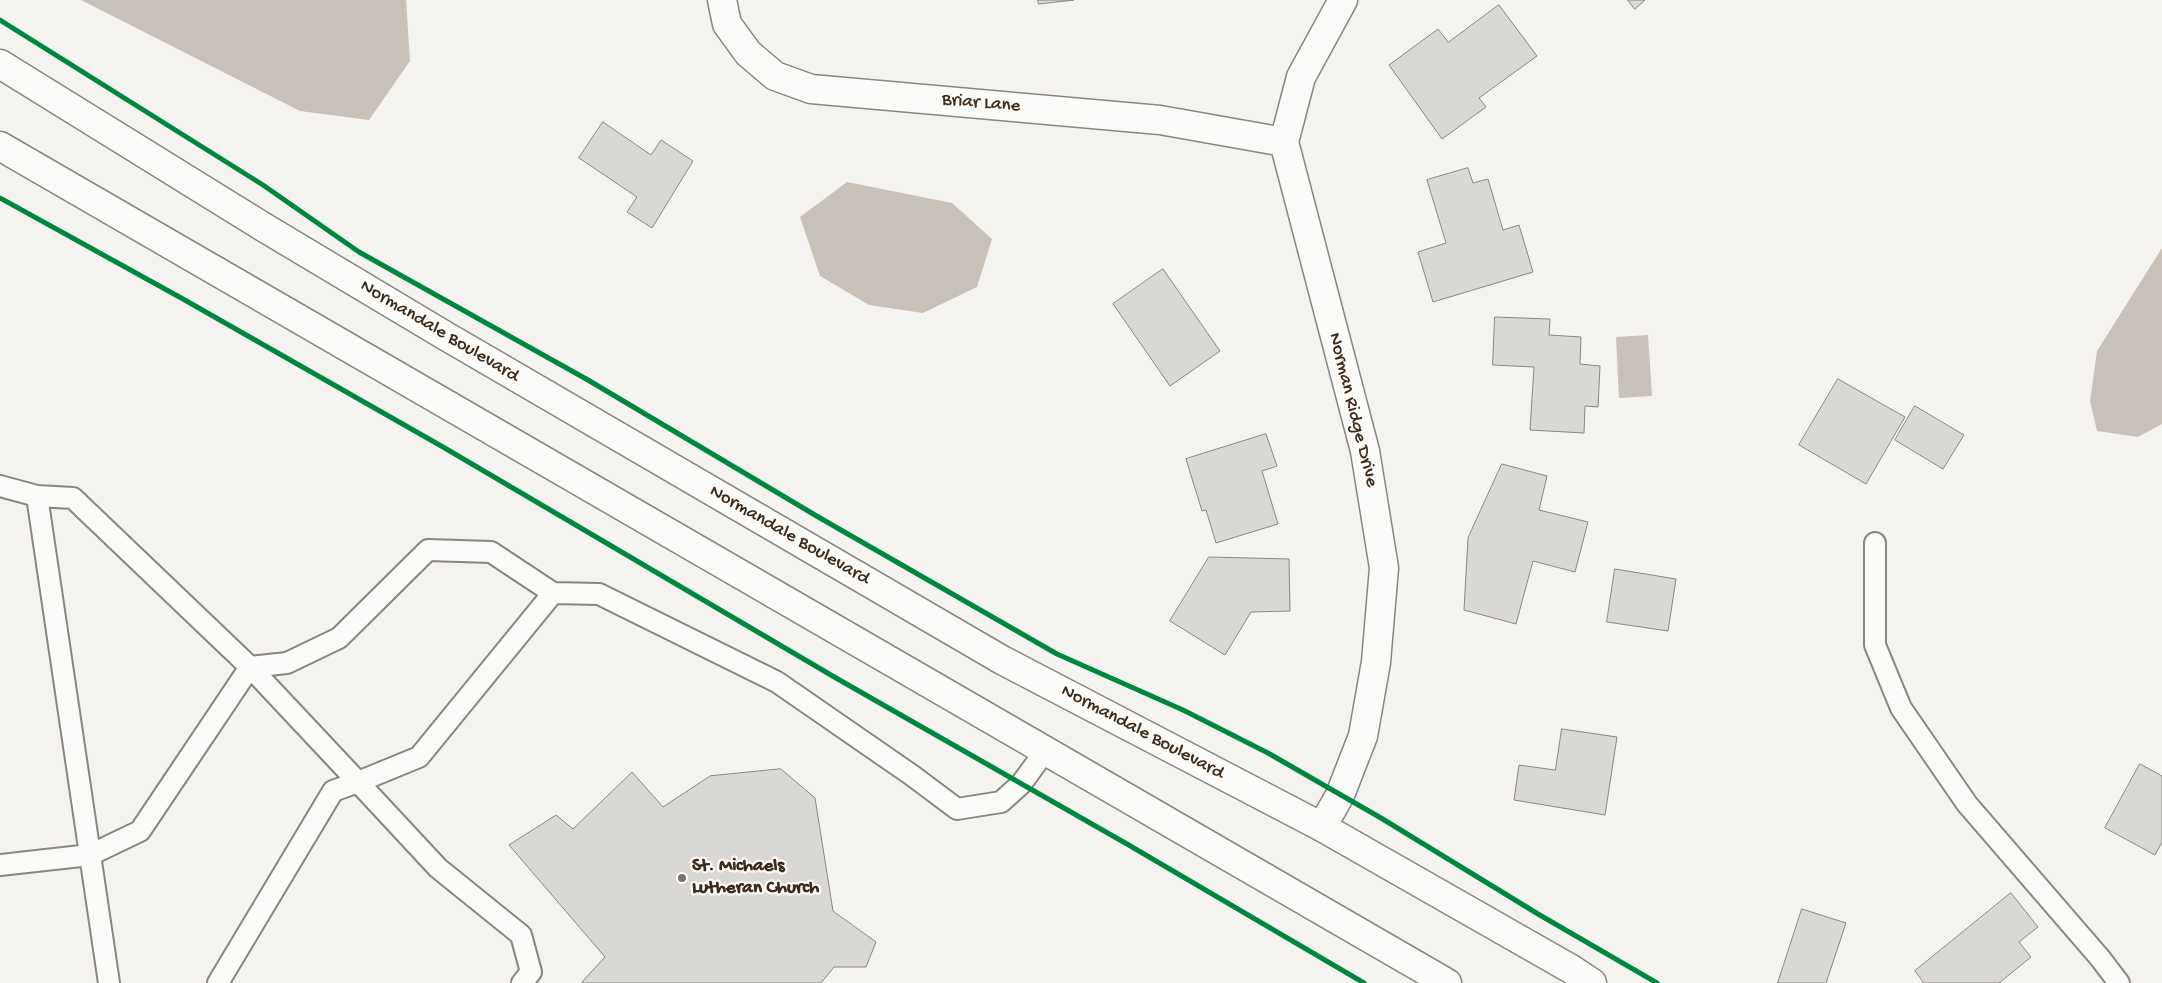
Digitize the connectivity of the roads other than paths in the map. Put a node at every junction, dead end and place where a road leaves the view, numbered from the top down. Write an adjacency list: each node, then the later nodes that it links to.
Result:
1 (722, 0): 4 (main road, Briar Lane)
2 (1343, 0): 4 (main road, Norman Ridge Drive)
3 (0, 64): 13 (main road, Normandale Boulevard)
4 (1284, 142): 13 (main road, Norman Ridge Drive)
5 (0, 146): 11 (main road)
6 (0, 486): 7 (lane)
7 (37, 496): 10 (lane); 14 (lane)
8 (1875, 543): 21 (lane)
9 (553, 593): 10 (lane); 11 (lane); 12 (lane)
10 (250, 667): 12 (lane); 14 (lane)
11 (1046, 750): 19 (main road)
12 (358, 782): 17 (lane); 18 (lane)
13 (1322, 827): 20 (main road, Normandale Boulevard)
14 (90, 855): 15 (lane); 16 (lane)
15 (0, 865)
16 (109, 983)
17 (218, 983)
18 (522, 983)
19 (1447, 983)
20 (1592, 983)
21 (2119, 983)

